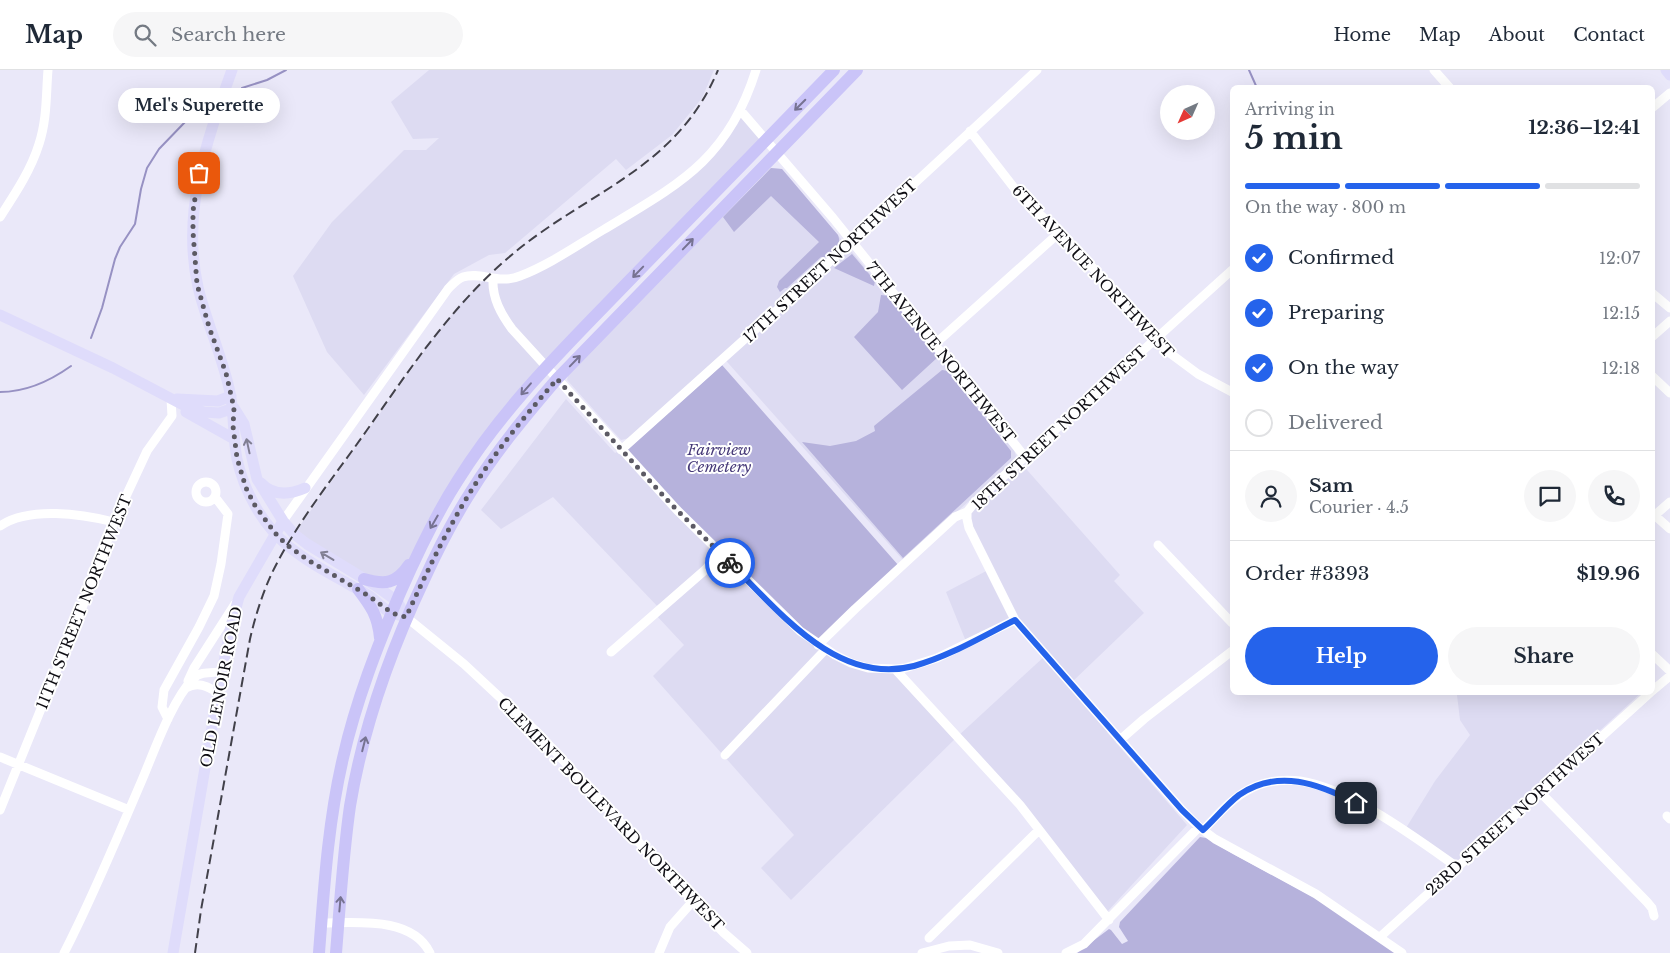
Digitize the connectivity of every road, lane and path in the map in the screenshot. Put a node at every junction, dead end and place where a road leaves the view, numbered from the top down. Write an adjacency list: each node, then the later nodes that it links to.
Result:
1 (48, 70): 17 (street)
2 (232, 70): 34 (main road)
3 (756, 70): 13 (street)
4 (834, 70): 15 (highway, one-way to 15)
5 (857, 70): 16 (highway)
6 (1037, 70): 14 (street, 17TH STREET NORTHWEST)
7 (1434, 70): 10 (street)
8 (1666, 70): 9 (main road)
9 (1670, 75)
10 (1447, 85)
11 (1670, 93): 12 (street)
12 (1655, 106)
13 (741, 111): 15 (street, 7TH AVENUE NORTHWEST); 21 (street)
14 (970, 131): 18 (street, 6TH AVENUE NORTHWEST); 19 (street, 17TH STREET NORTHWEST)
15 (766, 139): 16 (street, 7TH AVENUE NORTHWEST); 29 (highway, one-way to 29)
16 (777, 152): 19 (street, 7TH AVENUE NORTHWEST); 30 (highway, one-way to 16)
17 (0, 216)
18 (1060, 232): 27 (street, 6TH AVENUE NORTHWEST); 28 (street)
19 (851, 241): 28 (street, 7TH AVENUE NORTHWEST); 38 (street, 17TH STREET NORTHWEST)
20 (1230, 272): 27 (street, 18TH STREET NORTHWEST)
21 (493, 279): 29 (street); 41 (street)
22 (1655, 296): 23 (street)
23 (1670, 308)
24 (0, 315): 35 (main road)
25 (1670, 321): 26 (street)
26 (1655, 334)
27 (1156, 338): 32 (street, 6TH AVENUE NORTHWEST); 39 (street, 18TH STREET NORTHWEST)
28 (935, 344): 39 (street, 7TH AVENUE NORTHWEST)
29 (546, 366): 30 (street); 54 (highway, one-way to 54)
30 (557, 379): 38 (street); 62 (highway)
31 (1655, 379): 33 (street)
32 (1230, 391)
33 (1670, 393)
34 (231, 396): 35 (main road); 36 (main road)
35 (171, 400): 36 (main road); 37 (main road); 49 (street, 11TH STREET NORTHWEST)
36 (234, 408): 37 (main road); 40 (main road, one-way to 36)
37 (234, 439): 52 (main road)
38 (621, 450): 55 (street)
39 (1025, 457): 44 (street, 18TH STREET NORTHWEST)
40 (257, 479): 41 (main road); 48 (main road)
41 (305, 488): 48 (street)
42 (215, 497): 78 (street)
43 (1670, 502): 45 (street)
44 (968, 512): 63 (street); 66 (street, 18TH STREET NORTHWEST)
45 (1655, 513)
46 (0, 514): 50 (street)
47 (1655, 515): 51 (street)
48 (283, 521): 52 (main road, OLD LENOIR ROAD); 56 (main road, CLEMENT BOULEVARD NORTHWEST, one-way to 48)
49 (114, 522): 50 (street); 82 (street, 11TH STREET NORTHWEST)
50 (3, 524)
51 (1670, 529)
52 (275, 533): 57 (main road, CLEMENT BOULEVARD NORTHWEST); 59 (main road, OLD LENOIR ROAD)
53 (1158, 545): 64 (street)
54 (420, 548): 58 (highway); 60 (highway)
55 (720, 553): 66 (street); 67 (street)
56 (344, 567): 57 (street); 58 (main road, CLEMENT BOULEVARD NORTHWEST)
57 (341, 580): 58 (main road, CLEMENT BOULEVARD NORTHWEST)
58 (361, 584): 60 (main road, CLEMENT BOULEVARD NORTHWEST); 61 (main road, CLEMENT BOULEVARD NORTHWEST); 65 (highway)
59 (239, 597): 72 (main road, OLD LENOIR ROAD); 75 (street)
60 (397, 601): 61 (highway); 62 (main road, CLEMENT BOULEVARD NORTHWEST)
61 (392, 613): 62 (main road, CLEMENT BOULEVARD NORTHWEST); 65 (highway)
62 (406, 617): 89 (street, CLEMENT BOULEVARD NORTHWEST); 93 (highway, one-way to 62)
63 (1015, 620): 70 (street); 79 (street)
64 (1230, 620)
65 (380, 640): 92 (highway)
66 (822, 647): 70 (street); 80 (street, 18TH STREET NORTHWEST)
67 (611, 652)
68 (1230, 653): 79 (street)
69 (1655, 657): 71 (street)
70 (895, 669): 87 (street)
71 (1670, 670)
72 (221, 672): 75 (street); 76 (main road, OLD LENOIR ROAD)
73 (1670, 676): 74 (street, 23RD STREET NORTHWEST)
74 (1655, 689)
75 (182, 693): 76 (street); 78 (street)
76 (218, 693): 97 (main road, OLD LENOIR ROAD)
77 (1649, 695): 83 (street, 23RD STREET NORTHWEST)
78 (168, 719): 85 (street)
79 (1120, 740): 86 (street)
80 (725, 755)
81 (0, 757): 82 (street)
82 (19, 764): 84 (street, 11TH STREET NORTHWEST); 85 (street)
83 (1540, 792): 88 (street, 23RD STREET NORTHWEST); 90 (street)
84 (0, 810)
85 (129, 810): 96 (street)
86 (1201, 828): 88 (street); 91 (street); 94 (street)
87 (1039, 830): 91 (street); 95 (street)
88 (1457, 867): 94 (street, 23RD STREET NORTHWEST)
89 (693, 901): 101 (street); 102 (street, CLEMENT BOULEVARD NORTHWEST)
90 (1654, 916)
91 (1109, 920): 105 (street)
92 (321, 923): 93 (street); 98 (highway)
93 (338, 923): 99 (highway); 100 (street)
94 (1380, 937): 106 (street)
95 (929, 938)
96 (64, 953)
97 (173, 953)
98 (319, 953)
99 (336, 953)
100 (430, 953)
101 (659, 953)
102 (747, 953)
103 (922, 953): 104 (street)
104 (998, 953)
105 (1066, 953)
106 (1402, 953)

